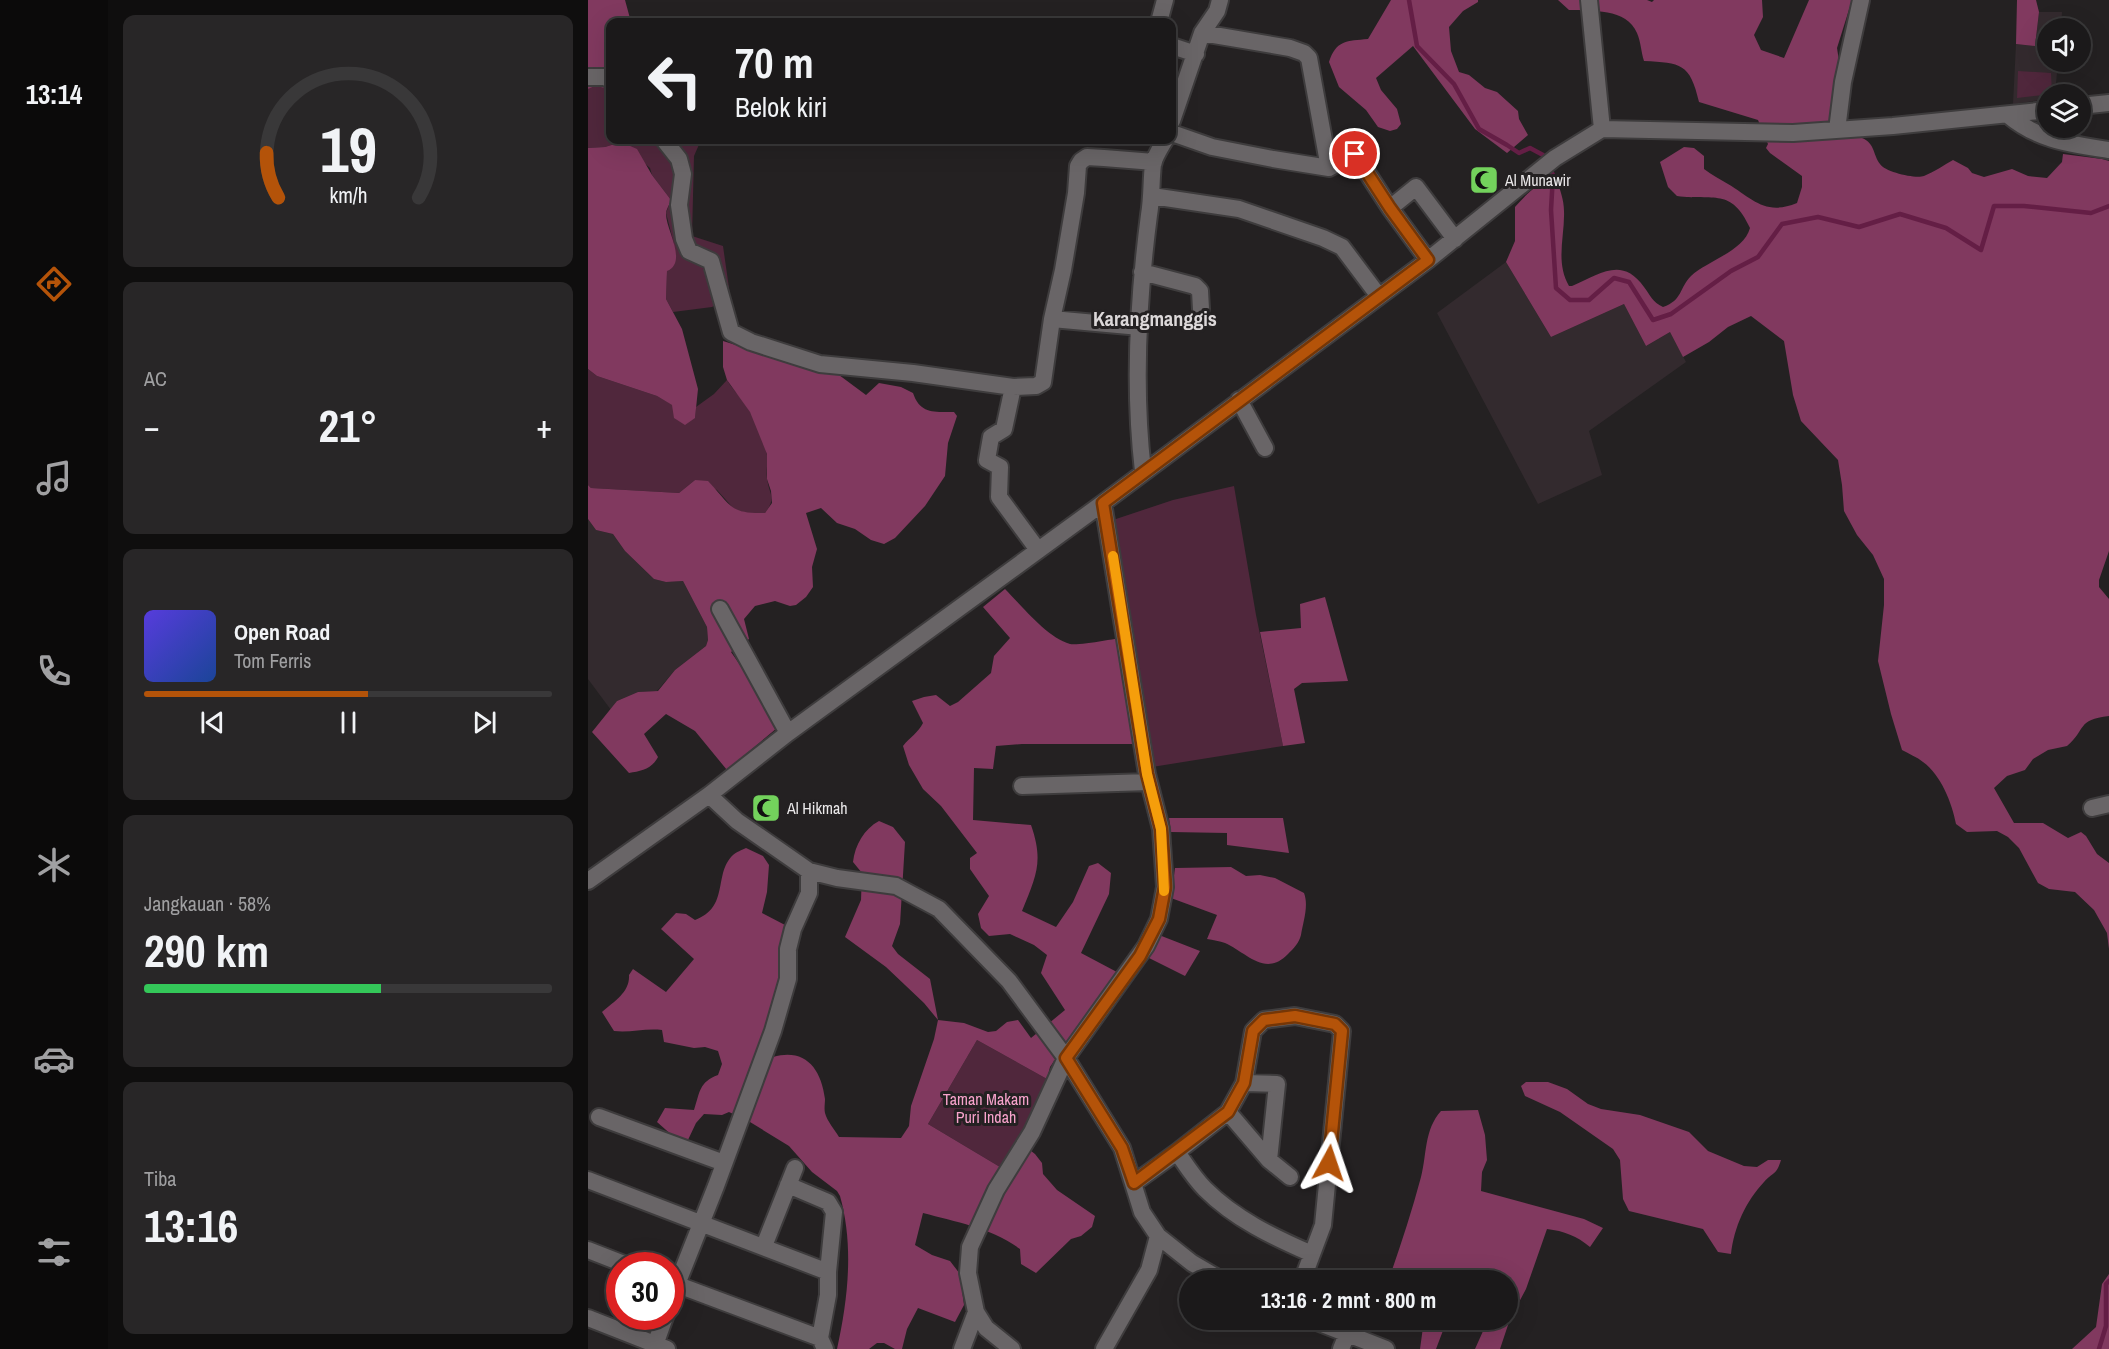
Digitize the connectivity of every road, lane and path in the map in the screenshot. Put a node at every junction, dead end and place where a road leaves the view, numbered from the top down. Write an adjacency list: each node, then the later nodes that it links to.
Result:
1 (1165, 0): 5 (street)
2 (1220, 0): 6 (street)
3 (1588, 0): 16 (street)
4 (1861, 0): 17 (street)
5 (1161, 18)
6 (1202, 33): 8 (street); 23 (street)
7 (1176, 47): 8 (street)
8 (1196, 54): 13 (street)
9 (588, 77): 10 (street)
10 (606, 78)
11 (2109, 103): 12 (street)
12 (2091, 105)
13 (1176, 110)
14 (2037, 111): 15 (street)
15 (2008, 115): 17 (street); 21 (street)
16 (1602, 129): 17 (street); 26 (street)
17 (1837, 130)
18 (1176, 134): 23 (street)
19 (667, 144): 33 (street)
20 (1163, 144): 22 (street)
21 (2109, 150)
22 (1154, 162): 24 (street); 31 (street)
23 (1329, 168): 25 (street)
24 (1152, 196): 28 (street); 29 (street)
25 (1390, 208): 26 (street); 27 (street)
26 (1455, 238): 27 (street)
27 (1428, 260): 29 (street)
28 (1142, 272): 30 (street); 32 (street)
29 (1378, 295): 34 (street)
30 (1201, 309)
31 (1052, 319): 32 (street); 33 (street)
32 (1140, 327): 36 (street)
33 (1013, 387): 38 (street)
34 (1239, 400): 35 (street); 36 (street)
35 (1265, 448)
36 (1143, 471): 37 (street)
37 (1103, 503): 38 (street); 41 (street)
38 (1038, 550): 40 (street)
39 (720, 609): 40 (street)
40 (788, 733): 43 (street)
41 (1149, 782): 42 (street); 48 (street)
42 (1022, 786)
43 (709, 795): 46 (street); 47 (street)
44 (2109, 804): 45 (street)
45 (2092, 807)
46 (809, 871): 48 (street); 54 (street)
47 (588, 882)
48 (1066, 1058): 58 (street); 71 (street)
49 (1244, 1083): 50 (street); 53 (street); 64 (street)
50 (1228, 1112): 52 (street); 53 (street)
51 (599, 1117): 54 (street)
52 (1177, 1152): 58 (street); 64 (street)
53 (1269, 1160): 56 (street)
54 (724, 1163): 60 (street)
55 (795, 1168): 59 (street)
56 (1290, 1177)
57 (588, 1180): 60 (street)
58 (1134, 1183): 61 (street)
59 (788, 1185): 62 (street); 69 (street)
60 (700, 1223): 62 (street); 66 (street)
61 (1158, 1236): 67 (street); 80 (street)
62 (764, 1246): 69 (street)
63 (588, 1250): 65 (street)
64 (1312, 1254): 68 (street)
65 (606, 1257)
66 (684, 1260)
67 (1204, 1270)
68 (1306, 1270)
69 (828, 1272): 76 (street)
70 (684, 1287): 76 (street)
71 (976, 1312): 78 (street); 79 (street)
72 (588, 1318): 77 (street)
73 (663, 1330): 77 (street)
74 (1327, 1330): 75 (street)
75 (1344, 1341): 81 (street)
76 (822, 1344)
77 (661, 1347)
78 (962, 1349)
79 (1012, 1349)
80 (1104, 1349)
81 (1386, 1349)

